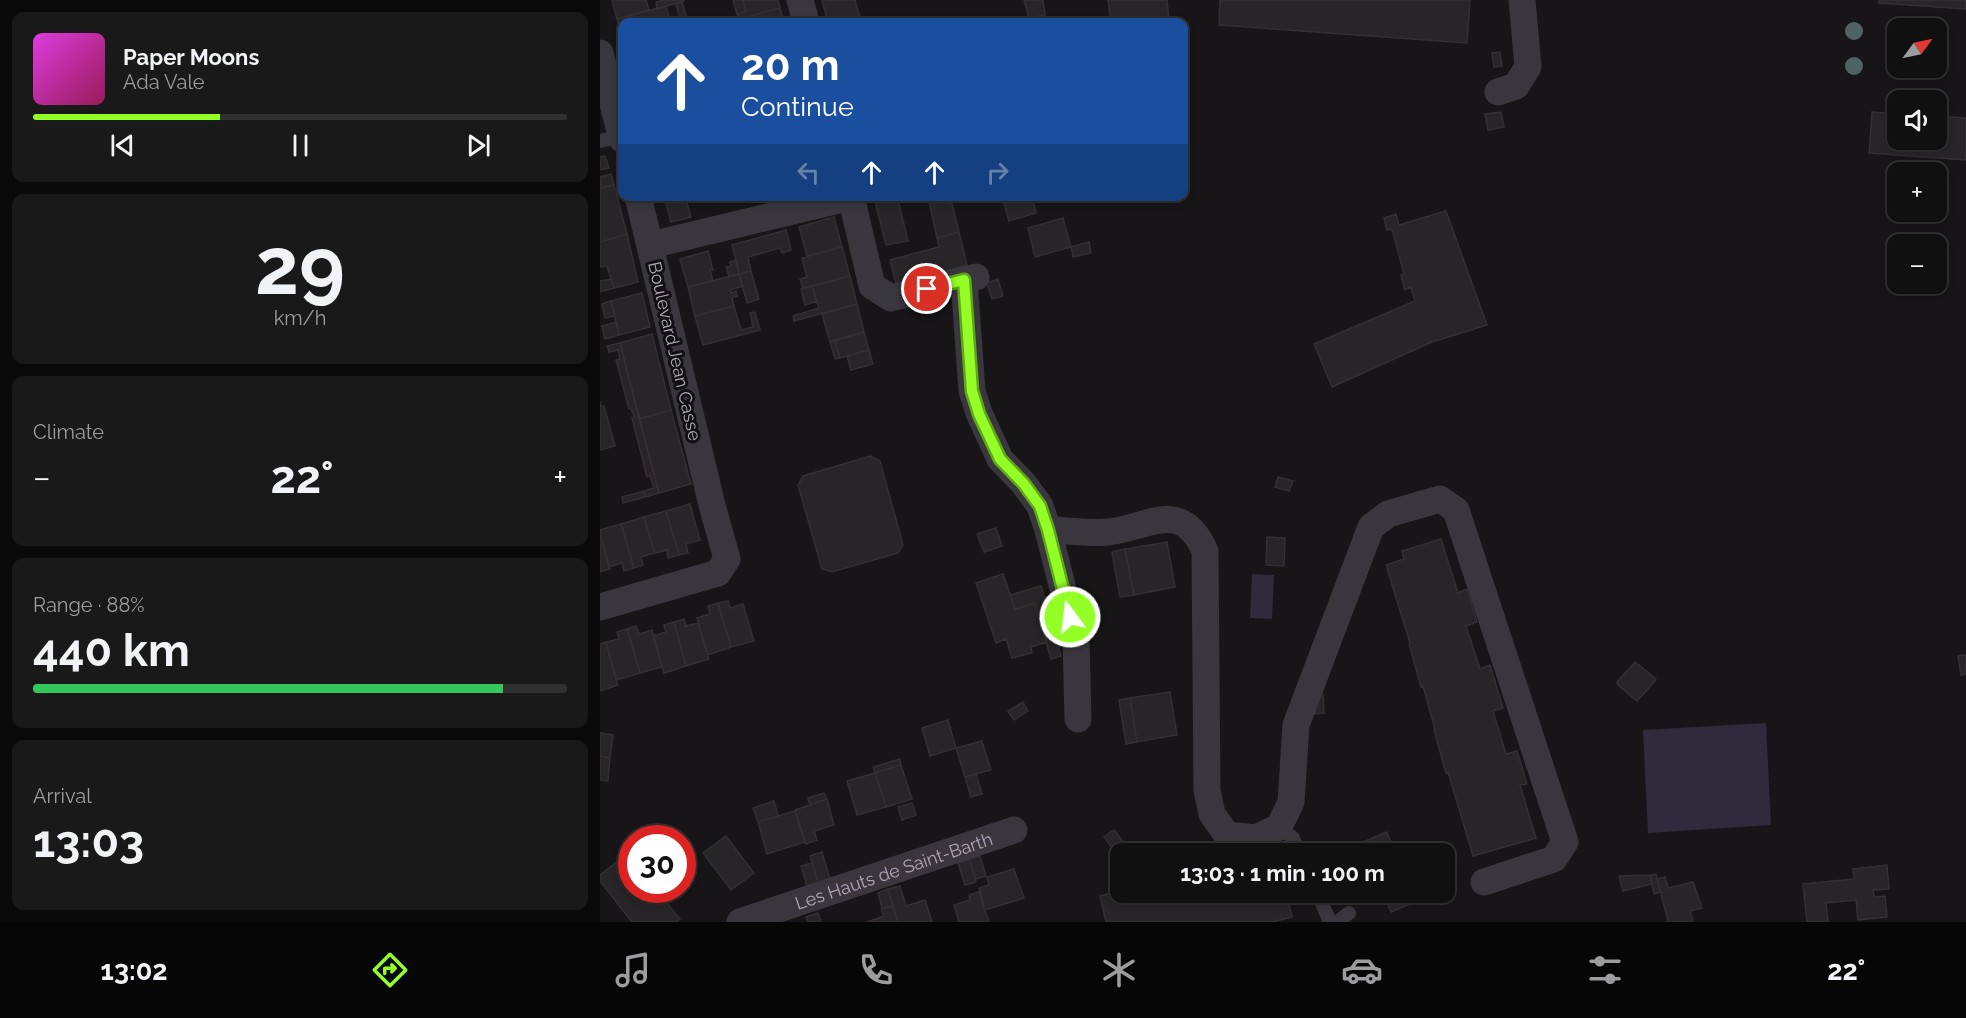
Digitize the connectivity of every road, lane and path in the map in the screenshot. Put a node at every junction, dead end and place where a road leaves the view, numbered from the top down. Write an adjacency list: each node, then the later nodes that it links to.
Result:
1 (800, 0): 3 (street)
2 (1522, 0): 5 (street)
3 (805, 18)
4 (600, 53): 6 (street)
5 (1498, 92)
6 (618, 122)
7 (618, 138): 8 (lane)
8 (600, 141)
9 (639, 201): 12 (street, Boulevard Jean Casse)
10 (834, 201): 12 (street)
11 (852, 201): 13 (street)
12 (651, 245): 14 (street, Boulevard Jean Casse)
13 (1048, 530): 15 (street); 16 (street)
14 (600, 607)
15 (1078, 719)
16 (1279, 827): 18 (lane); 19 (street)
17 (1014, 830): 22 (street, Les Hauts de Saint-Barth)
18 (1295, 843)
19 (1484, 882)
20 (1322, 903): 23 (lane)
21 (1349, 913): 24 (lane)
22 (749, 921)
23 (1330, 922)
24 (1337, 922)

